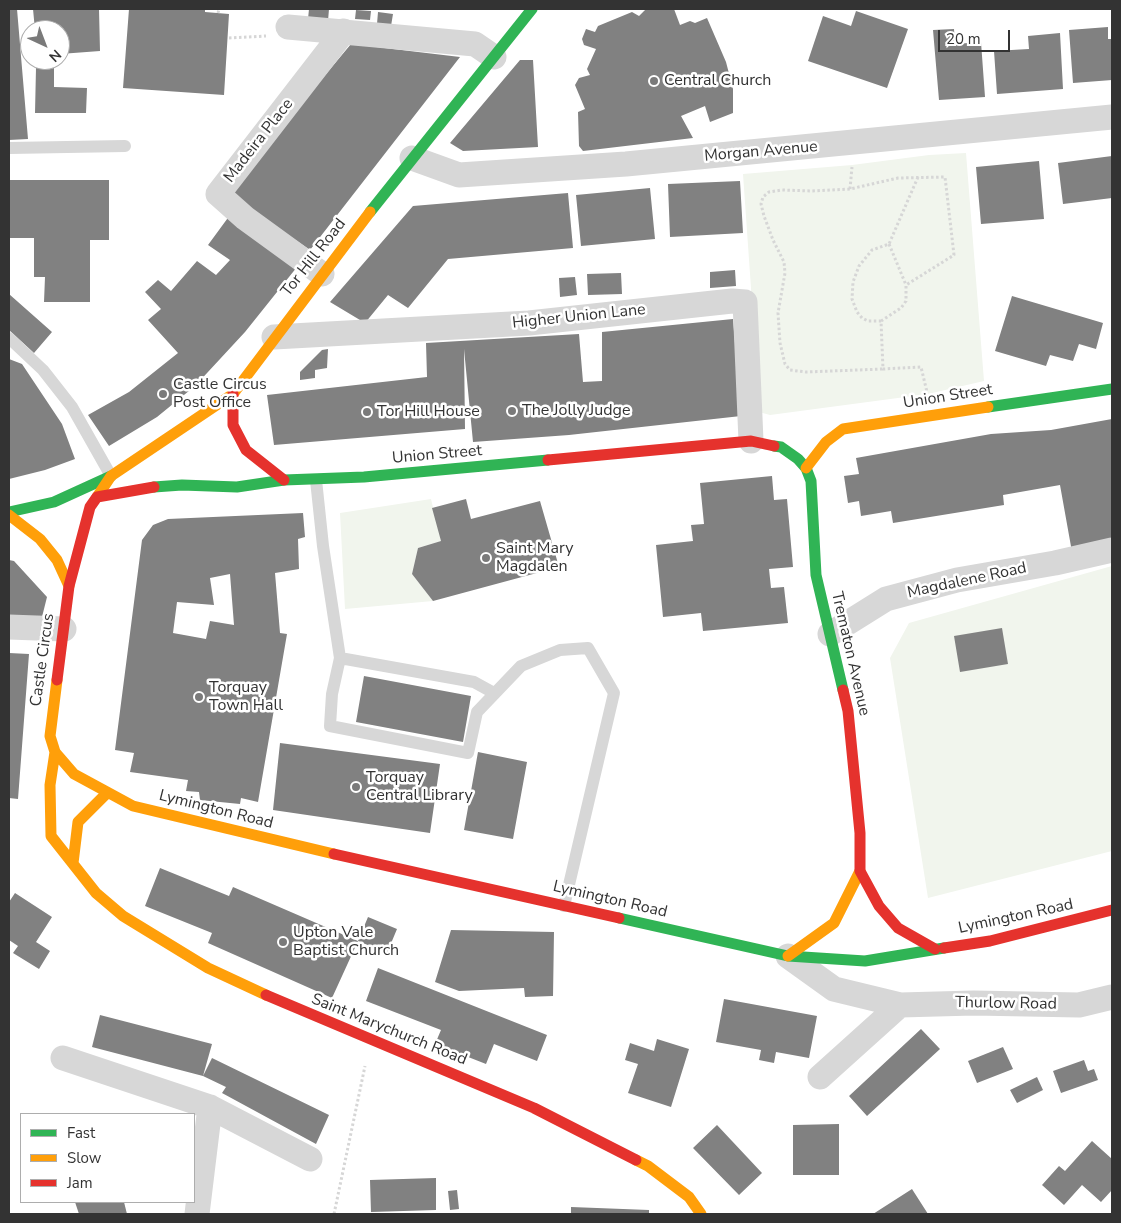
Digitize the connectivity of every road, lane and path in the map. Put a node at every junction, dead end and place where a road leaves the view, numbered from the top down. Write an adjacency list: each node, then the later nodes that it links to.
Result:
1 (532, 9): 5 (street, Tor Hill Road)
2 (288, 27): 3 (street); 4 (path)
3 (344, 31): 5 (street); 12 (street, Madeira Place)
4 (229, 38)
5 (494, 57): 9 (street, Tor Hill Road)
6 (1112, 117): 9 (street, Morgan Avenue)
7 (125, 146): 8 (lane)
8 (9, 148)
9 (412, 158): 12 (street, Tor Hill Road)
10 (918, 176): 11 (path); 13 (path); 17 (path)
11 (889, 244): 13 (path); 14 (path)
12 (322, 274): 15 (street, Tor Hill Road)
13 (906, 285): 14 (path)
14 (881, 321): 17 (path)
15 (274, 337): 19 (street, Tor Hill Road); 22 (street, Higher Union Lane)
16 (11, 342): 25 (lane)
17 (883, 369): 20 (path)
18 (1112, 389): 20 (street, Union Street)
19 (233, 394): 21 (street); 25 (street, Tor Hill Road); 26 (street)
20 (936, 415): 24 (street, Union Street)
21 (217, 418)
22 (751, 441): 24 (street, Union Street); 27 (street, Union Street)
23 (171, 450): 25 (street)
24 (806, 468): 34 (street, Trematon Avenue)
25 (111, 476): 28 (street, Tor Hill Road); 29 (street)
26 (284, 480): 27 (street, Union Street); 28 (street, Union Street)
27 (316, 480): 35 (lane)
28 (94, 502): 31 (street, Castle Circus)
29 (9, 514): 31 (street)
30 (1112, 550): 34 (street, Magdalene Road)
31 (69, 586): 33 (street, Castle Circus)
32 (9, 627): 33 (street)
33 (64, 629): 37 (street, Castle Circus)
34 (830, 634): 40 (street, Trematon Avenue)
35 (340, 658): 36 (lane); 36 (lane)
36 (494, 693): 41 (lane)
37 (55, 752): 38 (street); 39 (street, Saint Marychurch Road)
38 (106, 793): 39 (street); 41 (street, Lymington Road)
39 (73, 863): 47 (street, Saint Marychurch Road)
40 (860, 871): 43 (street, Trematon Avenue); 44 (street, Trematon Avenue)
41 (564, 906): 44 (street, Lymington Road)
42 (1112, 910): 43 (street, Lymington Road)
43 (935, 949): 44 (street, Lymington Road)
44 (788, 956): 46 (street, Thurlow Road)
45 (1112, 997): 46 (street, Thurlow Road)
46 (900, 1005): 49 (street)
47 (370, 1040): 53 (path); 54 (street, Saint Marychurch Road)
48 (63, 1058): 50 (street)
49 (820, 1077)
50 (210, 1107): 51 (street); 52 (street)
51 (310, 1159)
52 (197, 1214)
53 (334, 1214)
54 (701, 1214)

